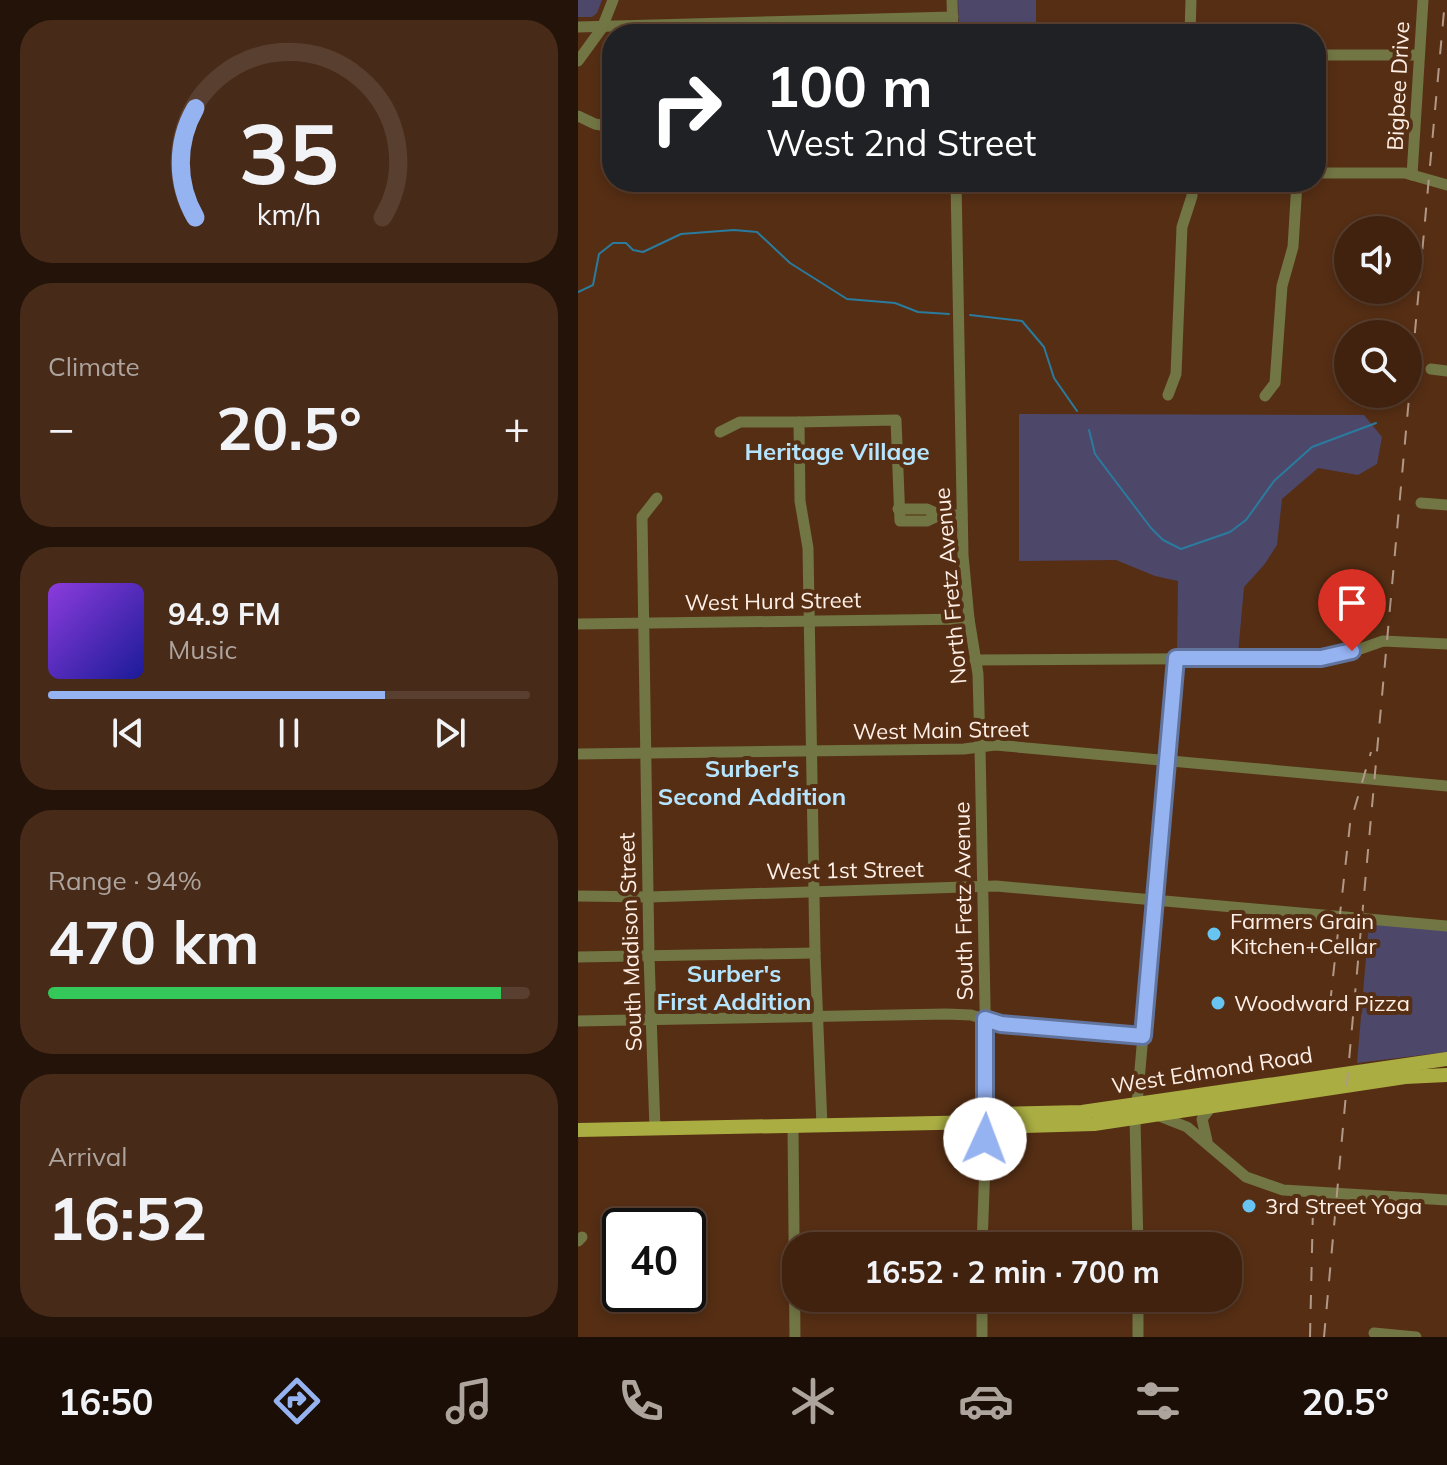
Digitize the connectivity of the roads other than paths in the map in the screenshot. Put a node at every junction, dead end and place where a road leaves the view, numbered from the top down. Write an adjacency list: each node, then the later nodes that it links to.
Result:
1 (613, 0): 7 (street)
2 (952, 0): 5 (street)
3 (1191, 0): 11 (street)
4 (1423, 0): 15 (street, Bigbee Drive)
5 (953, 17): 6 (street); 10 (street)
6 (882, 19): 8 (street); 9 (street)
7 (604, 24)
8 (828, 24)
9 (882, 24)
10 (953, 24)
11 (1190, 24)
12 (578, 27): 13 (street)
13 (602, 28): 16 (street)
14 (1326, 55): 15 (street)
15 (1419, 55): 20 (street, Bigbee Drive)
16 (578, 61)
17 (578, 116): 18 (street)
18 (602, 125)
19 (1326, 173): 20 (street)
20 (1412, 175): 21 (street)
21 (1447, 185)
22 (956, 192): 34 (street, North Fretz Avenue)
23 (1192, 192): 27 (street)
24 (1296, 192): 28 (street)
25 (1431, 369): 26 (street)
26 (1447, 371)
27 (1168, 395)
28 (1265, 396)
29 (799, 422): 30 (street); 34 (street); 36 (street)
30 (720, 432)
31 (657, 498): 37 (street, South Madison Street)
32 (1421, 503): 33 (street)
33 (1447, 505)
34 (962, 515): 35 (street, North Fretz Avenue)
35 (969, 619): 36 (street, West Hurd Street); 41 (street, North Fretz Avenue)
36 (809, 621): 37 (street, West Hurd Street); 43 (street)
37 (643, 622): 38 (street, West Hurd Street); 44 (street, South Madison Street)
38 (578, 624)
39 (1447, 644): 40 (street)
40 (1176, 658): 41 (street); 46 (street)
41 (975, 660): 42 (street, North Fretz Avenue)
42 (980, 747): 43 (street, West Main Street); 46 (street, West Main Street); 48 (street, South Fretz Avenue)
43 (811, 751): 44 (street, West Main Street); 49 (street)
44 (645, 753): 45 (street, West Main Street); 51 (street, South Madison Street)
45 (578, 754)
46 (1166, 760): 47 (street, West Main Street); 52 (street)
47 (1447, 786)
48 (983, 887): 49 (street, West 1st Street); 52 (street, West 1st Street); 58 (street, South Fretz Avenue)
49 (814, 890): 51 (street, West 1st Street); 54 (street)
50 (578, 896): 51 (street, West 1st Street)
51 (649, 897): 55 (street, South Madison Street)
52 (1154, 899): 53 (street, West 1st Street); 61 (street)
53 (1447, 926)
54 (815, 953): 55 (street); 57 (street)
55 (649, 956): 56 (street); 60 (street, South Madison Street)
56 (578, 957)
57 (819, 1017): 58 (street); 60 (street); 68 (street)
58 (985, 1019): 61 (street); 67 (street, South Fretz Avenue)
59 (578, 1021): 60 (street)
60 (653, 1021): 70 (street, South Madison Street)
61 (1143, 1036): 65 (street)
62 (1447, 1059): 65 (main road, West Edmond Road)
63 (1447, 1075): 64 (main road, West Edmond Road)
64 (1211, 1107): 66 (main road, West Edmond Road); 72 (street)
65 (1136, 1111): 66 (main road, West Edmond Road); 67 (main road, West Edmond Road); 75 (street)
66 (1152, 1116): 72 (street)
67 (986, 1122): 68 (main road, West Edmond Road); 74 (street, South Fretz Avenue)
68 (822, 1126): 69 (main road, West Edmond Road)
69 (793, 1127): 70 (main road, West Edmond Road); 79 (street)
70 (655, 1129): 71 (main road, West Edmond Road)
71 (578, 1130)
72 (1209, 1145): 73 (street)
73 (1447, 1200)
74 (982, 1232)
75 (1138, 1232)
76 (982, 1312): 80 (street)
77 (1138, 1312): 81 (street)
78 (1374, 1333): 82 (street)
79 (795, 1337)
80 (982, 1337)
81 (1138, 1337)
82 (1416, 1337)

